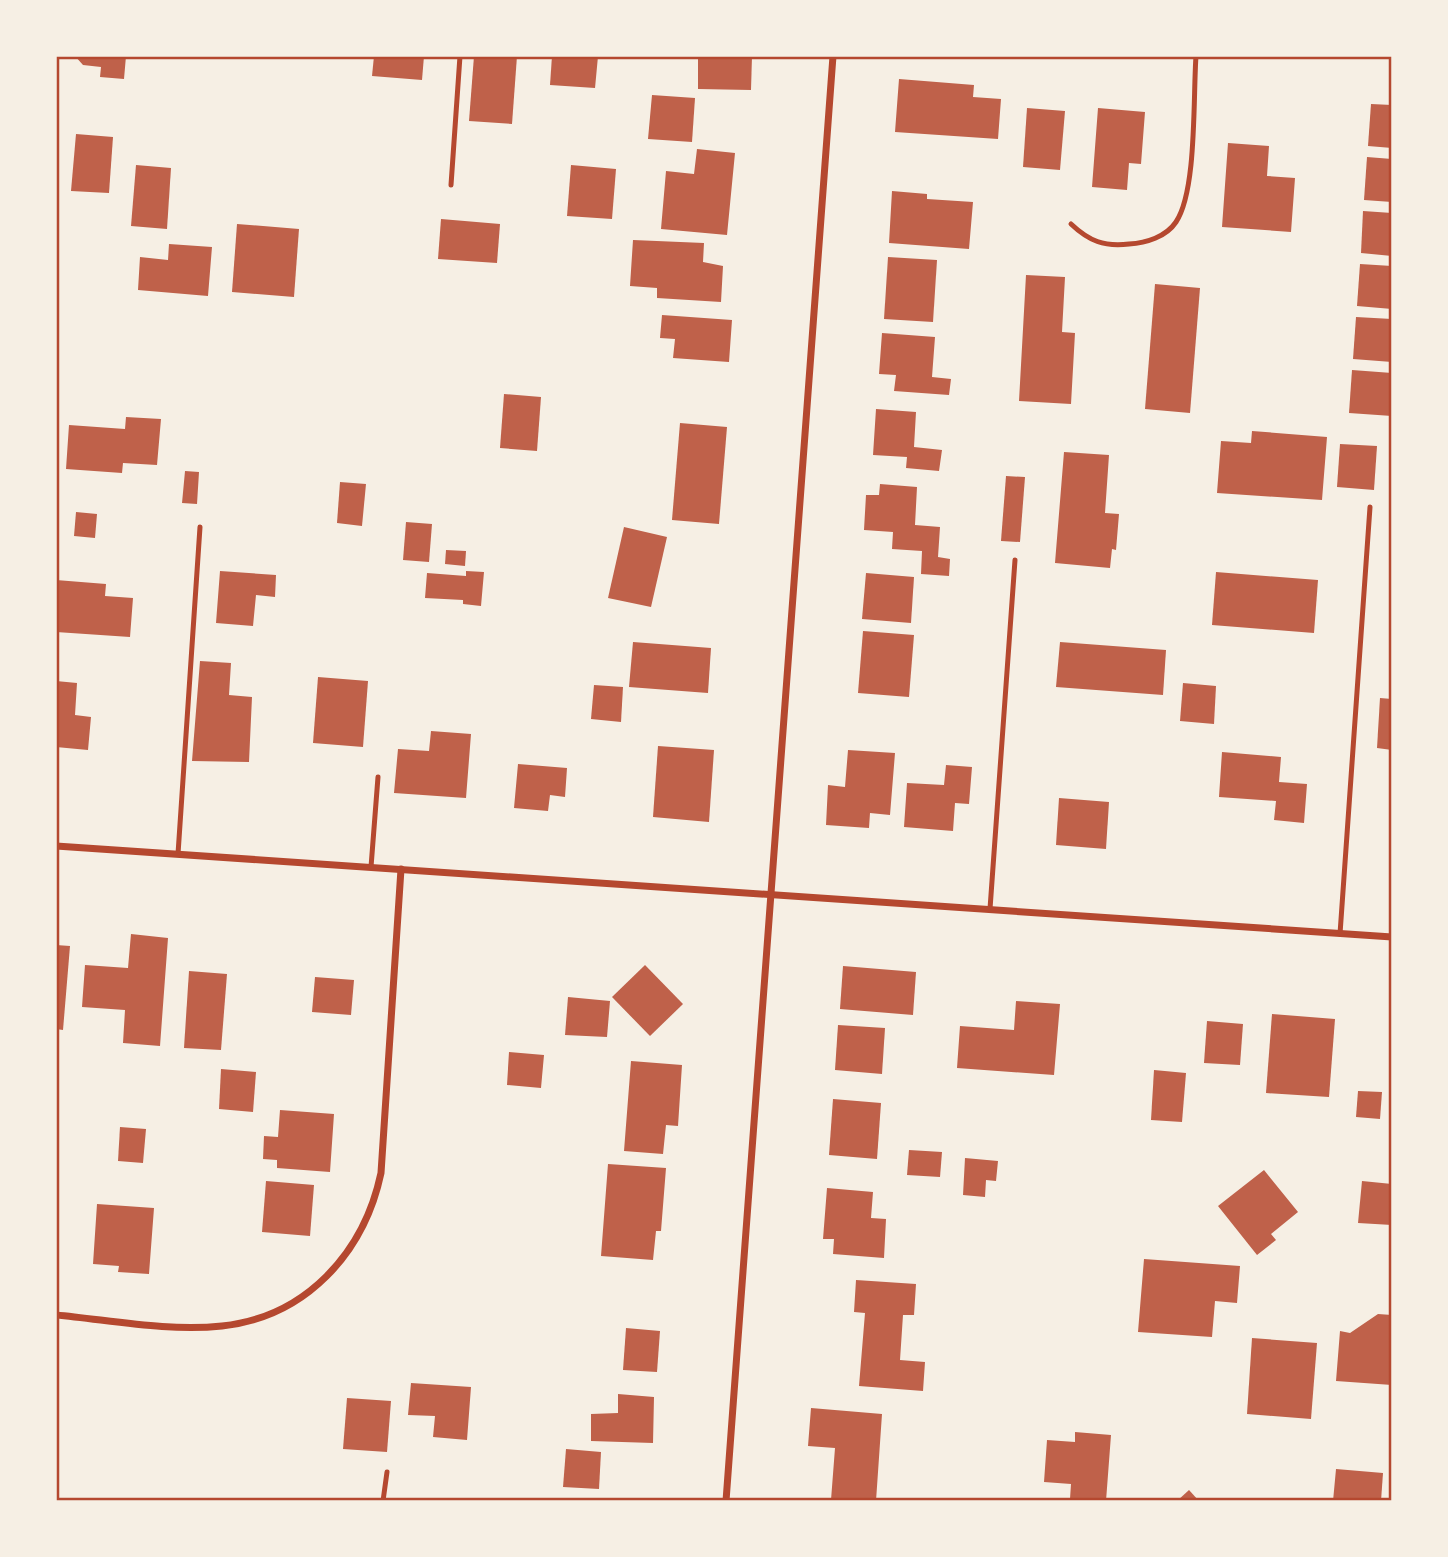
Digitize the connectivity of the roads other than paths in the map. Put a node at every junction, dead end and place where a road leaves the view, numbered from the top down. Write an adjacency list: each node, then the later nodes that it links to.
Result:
1 (460, 56): 4 (lane)
2 (834, 56): 14 (street)
3 (1196, 56): 5 (lane)
4 (451, 185)
5 (1071, 224)
6 (1370, 506): 16 (lane)
7 (200, 527): 11 (lane)
8 (1015, 560): 15 (lane)
9 (378, 777): 12 (lane)
10 (56, 846): 11 (street)
11 (178, 854): 12 (street)
12 (371, 867): 13 (street)
13 (401, 869): 14 (street); 18 (street)
14 (769, 894): 15 (street); 21 (street)
15 (990, 909): 16 (street)
16 (1340, 934): 17 (street)
17 (1392, 937)
18 (56, 1315)
19 (387, 1472): 20 (lane)
20 (383, 1501)
21 (726, 1501)

